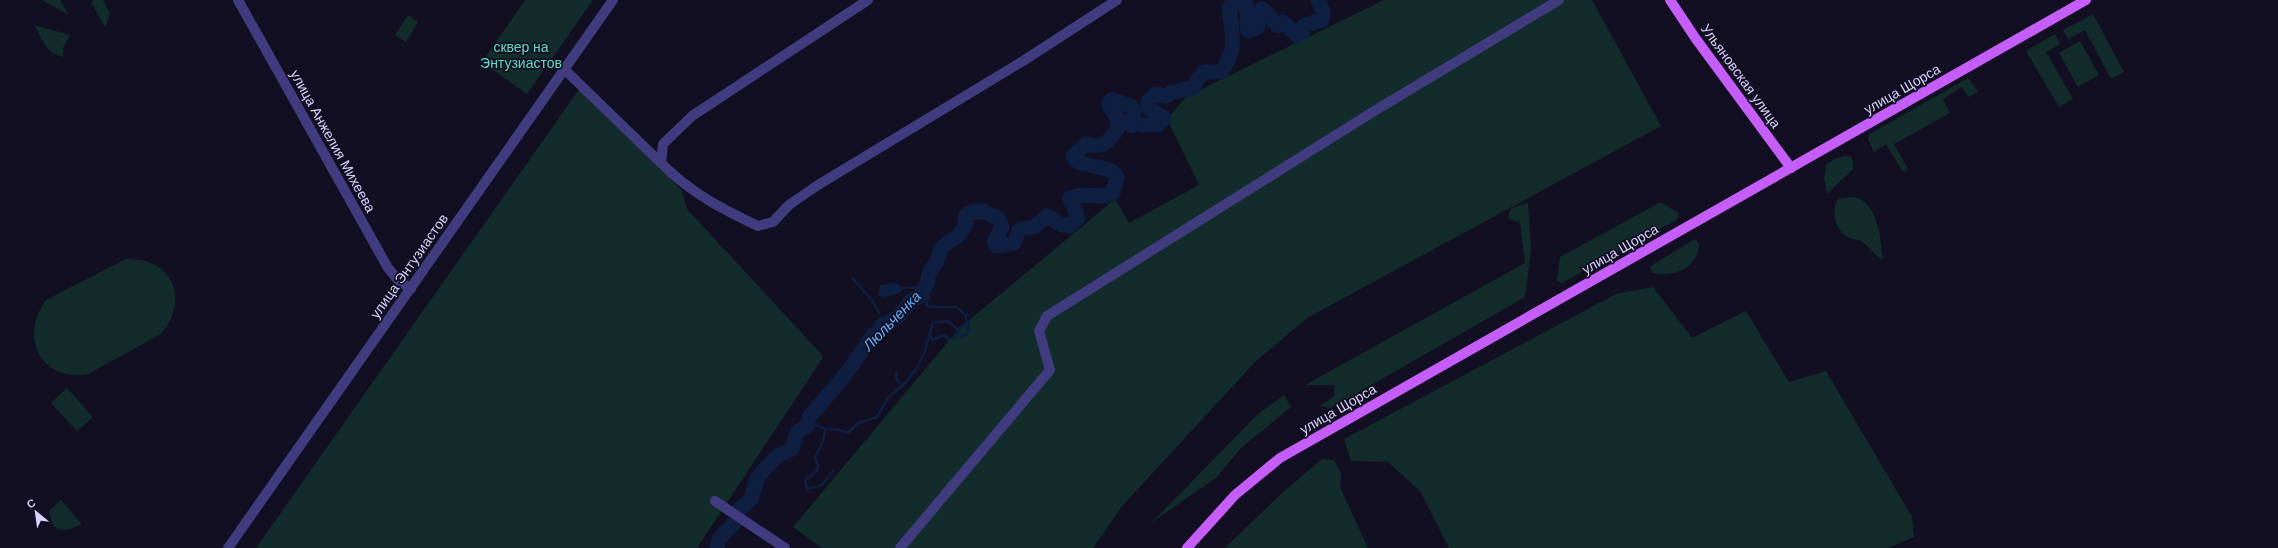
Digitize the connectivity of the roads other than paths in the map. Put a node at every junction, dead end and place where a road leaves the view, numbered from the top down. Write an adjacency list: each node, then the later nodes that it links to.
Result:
1 (238, 0): 11 (street, улица Анжелия Михеева)
2 (613, 0): 8 (street, улица Энтузиастов)
3 (868, 0): 9 (street)
4 (1117, 0): 9 (street)
5 (1559, 0): 15 (street)
6 (1670, 0): 10 (main road, Ульяновская улица)
7 (2086, 0): 10 (main road, улица Щорса)
8 (564, 69): 9 (street); 11 (street, улица Энтузиастов)
9 (661, 163)
10 (1791, 168): 16 (main road, улица Щорса)
11 (411, 289): 13 (street, улица Энтузиастов)
12 (716, 501): 14 (street)
13 (228, 548)
14 (785, 548)
15 (900, 548)
16 (1187, 548)

